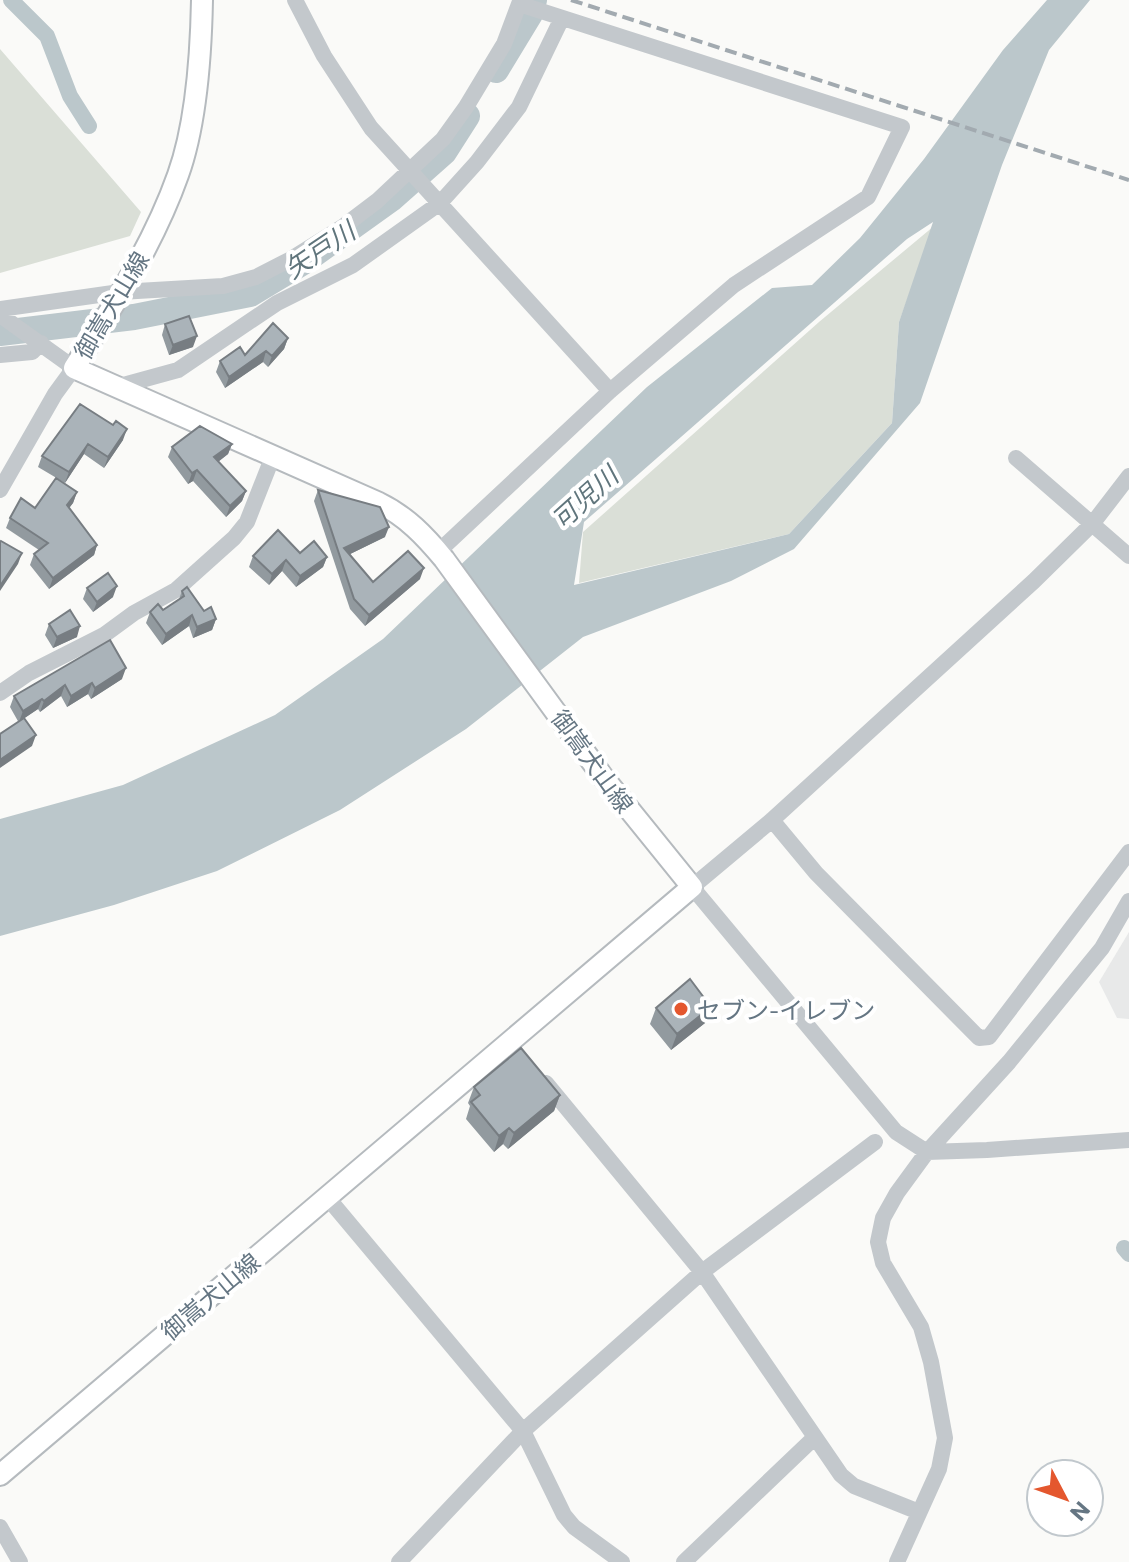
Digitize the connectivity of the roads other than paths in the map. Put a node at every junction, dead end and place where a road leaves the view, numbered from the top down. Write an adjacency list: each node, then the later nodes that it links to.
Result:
1 (202, 0): 6 (main road, 御嵩犬山線)
2 (295, 0): 4 (street)
3 (561, 20): 4 (street); 5 (street); 12 (street)
4 (409, 171): 5 (street); 6 (street)
5 (438, 200): 11 (street); 12 (street)
6 (120, 292): 7 (street); 10 (main road, 御嵩犬山線)
7 (0, 312): 8 (street)
8 (41, 343): 9 (street); 10 (street)
9 (0, 355)
10 (74, 368): 11 (main road, 御嵩犬山線); 16 (street)
11 (116, 387): 13 (main road, 御嵩犬山線)
12 (610, 391): 18 (street)
13 (273, 456): 18 (main road, 御嵩犬山線); 20 (street)
14 (1016, 458): 17 (street)
15 (1129, 476): 17 (street)
16 (0, 490)
17 (1093, 523): 19 (street); 21 (street)
18 (441, 556): 23 (main road, 御嵩犬山線)
19 (1129, 556)
20 (0, 693)
21 (772, 820): 22 (street); 23 (street)
22 (1129, 852)
23 (692, 887): 25 (main road, 御嵩犬山線); 28 (street)
24 (1129, 901): 28 (street)
25 (512, 1042): 29 (main road, 御嵩犬山線); 30 (street)
26 (1129, 1140): 28 (street)
27 (875, 1142): 30 (street)
28 (927, 1152): 34 (street)
29 (327, 1197): 31 (street); 33 (main road, 御嵩犬山線)
30 (702, 1272): 31 (street); 32 (street)
31 (523, 1431): 36 (street); 38 (street)
32 (814, 1438): 34 (street); 39 (street)
33 (0, 1475)
34 (919, 1512): 40 (street)
35 (0, 1527): 37 (street)
36 (613, 1560)
37 (20, 1562)
38 (399, 1562)
39 (684, 1562)
40 (897, 1562)

